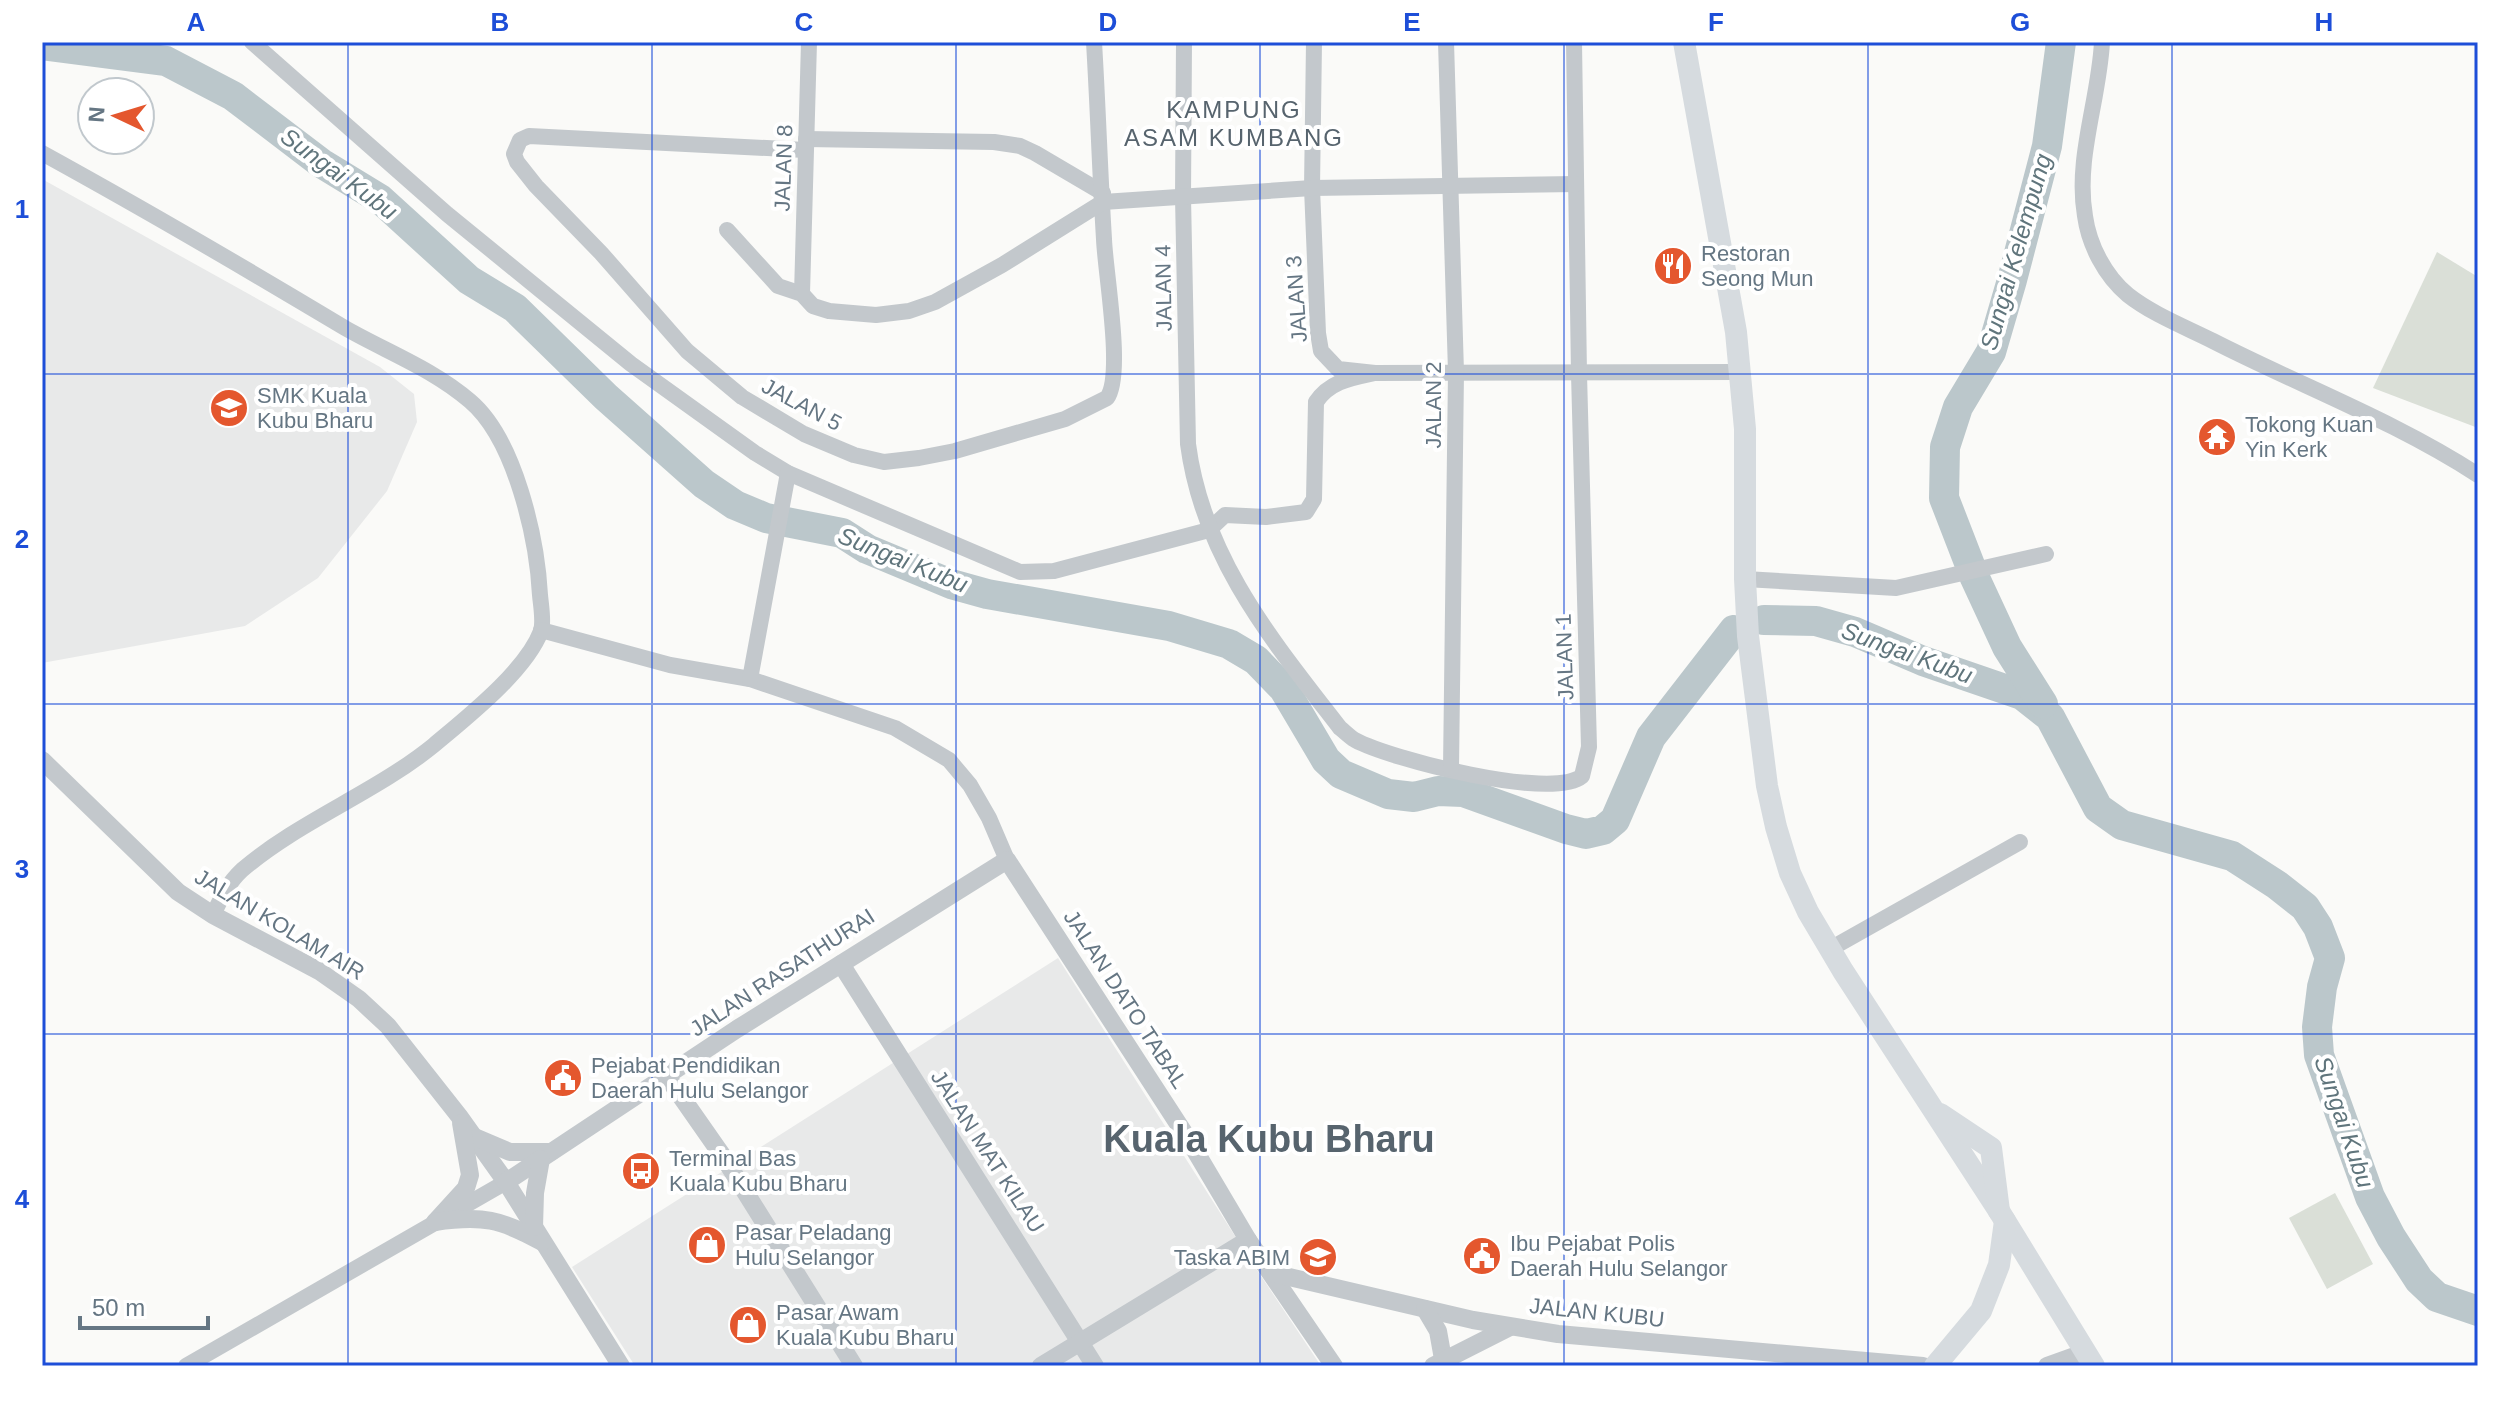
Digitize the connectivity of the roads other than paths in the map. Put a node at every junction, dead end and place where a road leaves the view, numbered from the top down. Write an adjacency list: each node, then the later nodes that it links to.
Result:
1 (252, 42): 23 (street)
2 (809, 42): 10 (street, JALAN 8)
3 (1094, 42): 16 (street, JALAN 5)
4 (1184, 42): 15 (street, JALAN 4)
5 (1314, 42): 14 (street, JALAN 3)
6 (1446, 42): 13 (street, JALAN 2)
7 (1574, 42): 12 (street, JALAN 1)
8 (1684, 42): 20 (main road)
9 (2102, 42): 24 (street)
10 (805, 144): 16 (street); 16 (street, JALAN 5); 18 (street, JALAN 8)
11 (42, 153): 28 (street)
12 (1576, 184): 13 (street); 22 (street, JALAN 1)
13 (1450, 187): 14 (street); 19 (street, JALAN 2)
14 (1312, 188): 15 (street); 21 (street, JALAN 3)
15 (1183, 197): 16 (street); 25 (street, JALAN 4)
16 (1103, 198): 18 (street)
17 (727, 230): 18 (street)
18 (802, 294)
19 (1456, 372): 21 (street); 22 (street); 31 (street, JALAN 2)
20 (1739, 372): 22 (street); 27 (main road)
21 (1375, 373): 25 (street)
22 (1579, 374): 31 (street, JALAN 1)
23 (788, 473): 25 (street); 29 (street)
24 (2478, 475)
25 (1209, 530): 31 (street, JALAN 1)
26 (2046, 554): 27 (street)
27 (1745, 579): 35 (main road)
28 (541, 630): 29 (street); 34 (street)
29 (750, 679): 33 (street)
30 (42, 760): 34 (street, JALAN KOLAM AIR)
31 (1451, 769)
32 (2020, 842): 35 (street)
33 (1007, 860): 36 (street, JALAN RASATHURAI); 45 (street, JALAN DATO TABAL)
34 (213, 915): 38 (street, JALAN KOLAM AIR)
35 (1830, 949): 42 (main road)
36 (841, 964): 37 (street, JALAN RASATHURAI); 50 (street, JALAN MAT KILAU)
37 (666, 1075): 40 (street, JALAN RASATHURAI); 55 (street)
38 (459, 1116): 39 (street, JALAN KOLAM AIR); 43 (street)
39 (475, 1137): 40 (street); 41 (street, JALAN KOLAM AIR)
40 (546, 1156): 41 (street, JALAN RASATHURAI); 44 (street)
41 (506, 1182): 43 (street); 44 (street, JALAN KOLAM AIR)
42 (2002, 1216): 51 (main road); 60 (main road)
43 (435, 1222): 46 (street); 53 (street)
44 (534, 1227): 46 (street, JALAN KOLAM AIR)
45 (1248, 1240): 47 (street, JALAN DATO TABAL); 50 (street)
46 (544, 1243): 54 (street, JALAN KOLAM AIR)
47 (1272, 1273): 48 (street, JALAN KUBU); 58 (street, JALAN DATO TABAL)
48 (1425, 1309): 49 (street, JALAN KUBU); 52 (street)
49 (1510, 1327): 52 (street); 59 (street, JALAN KUBU)
50 (1079, 1341): 56 (street); 57 (street, JALAN MAT KILAU)
51 (2090, 1359): 61 (street)
52 (1438, 1363)
53 (186, 1366)
54 (621, 1366)
55 (854, 1366)
56 (1041, 1366)
57 (1095, 1366)
58 (1334, 1366)
59 (1923, 1366)
60 (1935, 1366)
61 (2047, 1366)

